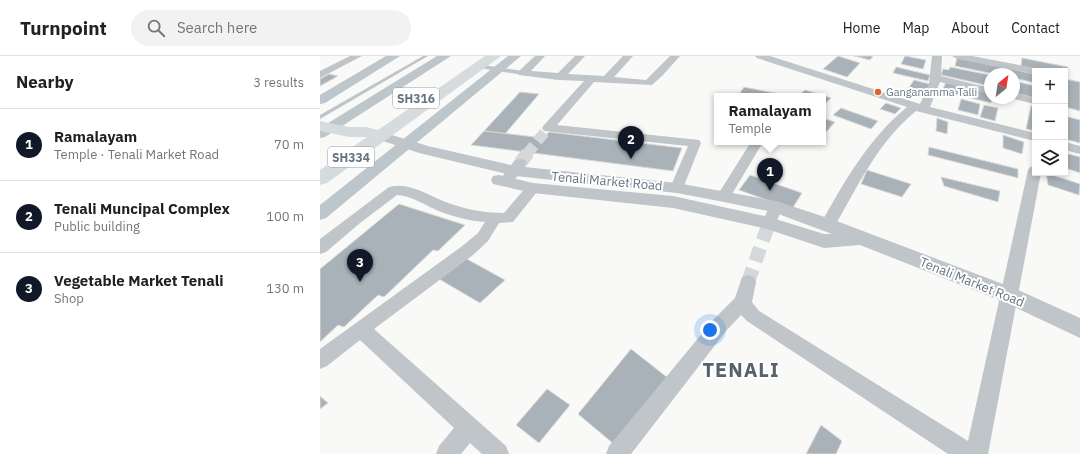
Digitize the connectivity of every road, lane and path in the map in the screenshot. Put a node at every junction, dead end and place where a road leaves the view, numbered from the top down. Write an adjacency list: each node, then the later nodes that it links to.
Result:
1 (357, 56): 12 (street)
2 (426, 56): 24 (lane)
3 (540, 56): 14 (street)
4 (580, 56): 16 (street)
5 (628, 56): 19 (street)
6 (675, 56): 19 (street)
7 (760, 56): 23 (street)
8 (937, 56): 17 (street)
9 (957, 56): 13 (street)
10 (485, 62): 14 (street); 27 (main road, SH316)
11 (320, 63): 12 (street)
12 (332, 69): 15 (street)
13 (1032, 70)
14 (520, 72): 16 (street)
15 (320, 74)
16 (559, 77): 18 (street)
17 (937, 78): 20 (street); 23 (street)
18 (591, 80): 19 (street); 36 (street)
19 (606, 80)
20 (984, 90)
21 (1020, 98): 22 (street)
22 (1032, 101)
23 (919, 108): 26 (street); 40 (street)
24 (320, 117)
25 (320, 126): 27 (main road)
26 (1032, 136)
27 (370, 139): 31 (main road, SH334); 32 (street, Tenali Market Road); 34 (main road, SH334)
28 (755, 145): 37 (street)
29 (1068, 147): 30 (street)
30 (1080, 150)
31 (320, 166)
32 (513, 172): 35 (street, Tenali Market Road); 36 (street, Tenali Market Road)
33 (1034, 176): 44 (street)
34 (320, 179)
35 (533, 188): 38 (street, Tenali Market Road); 39 (street)
36 (677, 188): 37 (street, Tenali Market Road)
37 (724, 196): 38 (street, Tenali Market Road)
38 (772, 215): 40 (street, Tenali Market Road); 41 (street, Tenali Market Road)
39 (495, 218): 42 (street); 47 (street)
40 (828, 225): 41 (street, Tenali Market Road)
41 (862, 238): 44 (street, Tenali Market Road)
42 (320, 248)
43 (748, 282): 45 (street)
44 (1009, 295): 46 (street, Tenali Market Road); 54 (street)
45 (743, 302): 52 (street); 53 (street)
46 (1080, 328)
47 (361, 329): 48 (street); 49 (street)
48 (320, 360)
49 (468, 427): 50 (street); 51 (street)
50 (447, 454)
51 (498, 454)
52 (617, 454)
53 (968, 454)
54 (977, 454)

